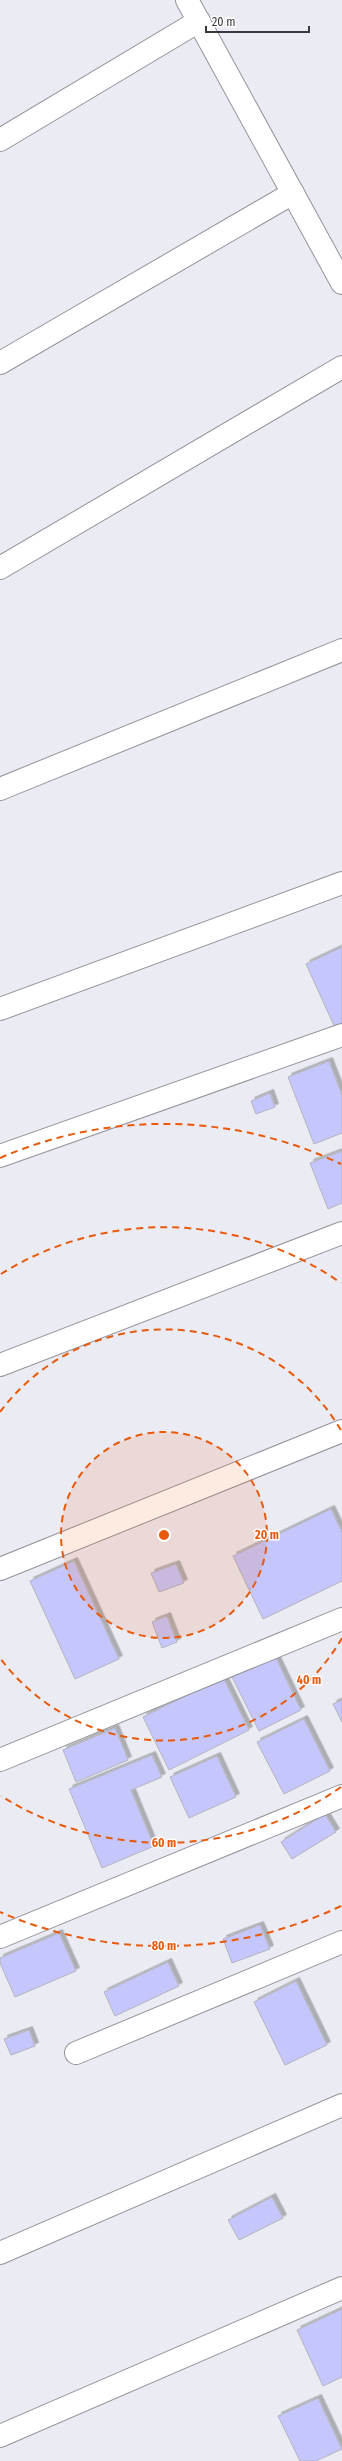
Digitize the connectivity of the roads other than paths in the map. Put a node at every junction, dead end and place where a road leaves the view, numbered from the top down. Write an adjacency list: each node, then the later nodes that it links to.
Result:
1 (187, 0): 2 (street)
2 (199, 21): 3 (street); 4 (street)
3 (0, 140)
4 (293, 193): 5 (street); 6 (street)
5 (342, 283)
6 (0, 363)
7 (342, 368): 8 (street)
8 (0, 568)
9 (342, 650): 10 (street)
10 (0, 788)
11 (342, 883): 12 (street)
12 (0, 1009)
13 (342, 1035): 14 (street)
14 (0, 1156)
15 (342, 1233): 16 (street)
16 (0, 1365)
17 (342, 1431): 18 (street)
18 (0, 1568)
19 (342, 1619): 20 (street)
20 (0, 1760)
21 (342, 1796): 22 (street)
22 (0, 1937)
23 (342, 1942): 24 (street)
24 (76, 2053)
25 (342, 2105): 26 (street)
26 (0, 2253)
27 (342, 2288): 28 (street)
28 (0, 2436)

